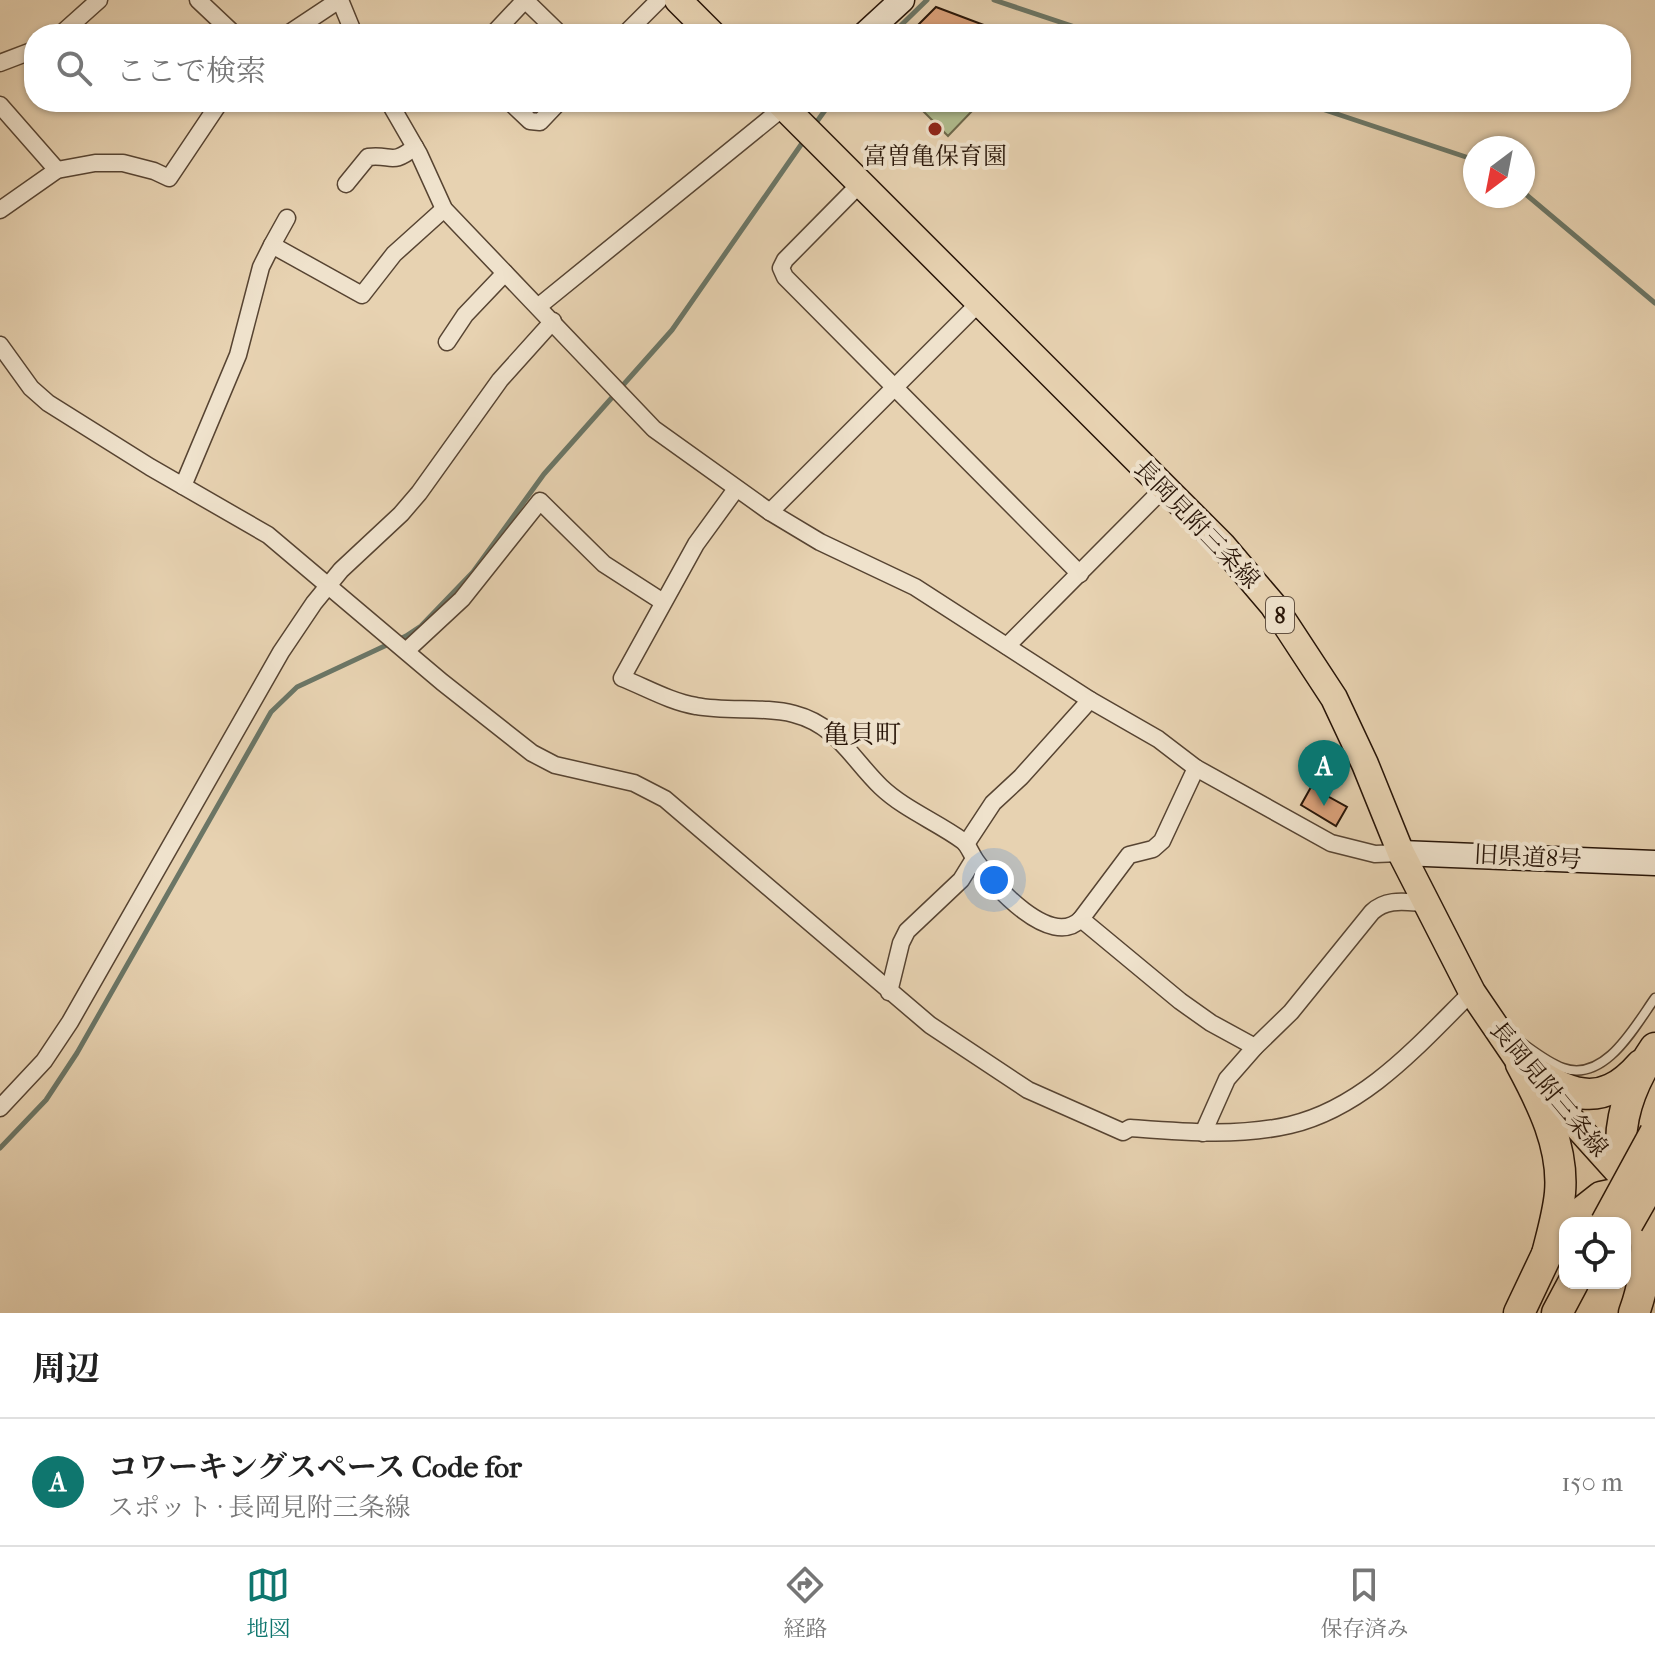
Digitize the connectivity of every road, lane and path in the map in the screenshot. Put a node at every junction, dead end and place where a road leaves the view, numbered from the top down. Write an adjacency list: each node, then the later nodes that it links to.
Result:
1 (99, 0): 8 (street)
2 (198, 0): 9 (street)
3 (339, 0): 10 (street); 11 (street)
4 (525, 0): 12 (street); 13 (street)
5 (659, 0): 14 (street)
6 (678, 0): 15 (main road)
7 (902, 0): 16 (street)
8 (72, 24)
9 (223, 24)
10 (303, 24)
11 (350, 24)
12 (502, 24)
13 (550, 24)
14 (635, 24)
15 (702, 24)
16 (876, 24)
17 (24, 54): 18 (street)
18 (0, 63)
19 (0, 105): 27 (street)
20 (213, 112): 27 (street)
21 (400, 112): 26 (street)
22 (521, 112): 23 (street)
23 (550, 112)
24 (774, 112): 36 (street)
25 (792, 112): 29 (main road, 長岡見附三条線 / 8)
26 (415, 147): 28 (street); 30 (street)
27 (57, 170): 31 (street)
28 (346, 184)
29 (860, 184): 35 (main road, 長岡見附三条線 / 8); 40 (street)
30 (444, 209): 33 (street); 34 (street)
31 (0, 210)
32 (287, 218): 33 (street)
33 (272, 245): 41 (street)
34 (505, 273): 36 (street); 38 (street)
35 (980, 302): 40 (street); 42 (main road, 長岡見附三条線 / 8)
36 (539, 306): 37 (street)
37 (553, 321): 43 (street); 46 (street)
38 (447, 342)
39 (0, 345): 41 (street)
40 (895, 389): 44 (street); 45 (street)
41 (183, 486): 46 (street)
42 (1164, 488): 45 (street); 53 (main road, 長岡見附三条線 / 8)
43 (736, 489): 44 (street); 47 (street)
44 (770, 512): 48 (street)
45 (1080, 574): 48 (street)
46 (330, 585): 49 (street); 64 (street)
47 (663, 602): 49 (street); 52 (street)
48 (1007, 646): 50 (street)
49 (406, 651): 57 (street)
50 (1090, 700): 51 (street); 52 (street)
51 (1196, 768): 53 (street); 56 (street)
52 (970, 851): 56 (street); 57 (street)
53 (1401, 853): 54 (street, 旧県道8号); 55 (main road, 長岡見附三条線 / 8)
54 (1655, 863)
55 (1425, 903): 58 (main road, 長岡見附三条線 / 8); 61 (street)
56 (1081, 919): 61 (street)
57 (889, 992): 65 (street)
58 (1472, 992): 60 (main road, 長岡見附三条線 / 8); 65 (street)
59 (1655, 998): 60 (lane)
60 (1492, 1021): 63 (main road, 長岡見附三条線 / 8)
61 (1255, 1047): 65 (street)
62 (1653, 1051): 63 (highway); 67 (highway)
63 (1521, 1064): 67 (main road, 長岡見附三条線 / 8); 72 (highway)
64 (0, 1108)
65 (1203, 1133)
66 (1655, 1133): 69 (highway, bridge)
67 (1648, 1193): 68 (highway); 70 (highway, bridge); 79 (highway)
68 (1576, 1217)
69 (1609, 1217)
70 (1631, 1220)
71 (1559, 1237): 72 (highway)
72 (1547, 1254): 76 (highway)
73 (1570, 1289): 77 (highway)
74 (1592, 1289): 78 (highway)
75 (1655, 1289): 79 (highway)
76 (1519, 1313)
77 (1557, 1313)
78 (1580, 1313)
79 (1636, 1313)

